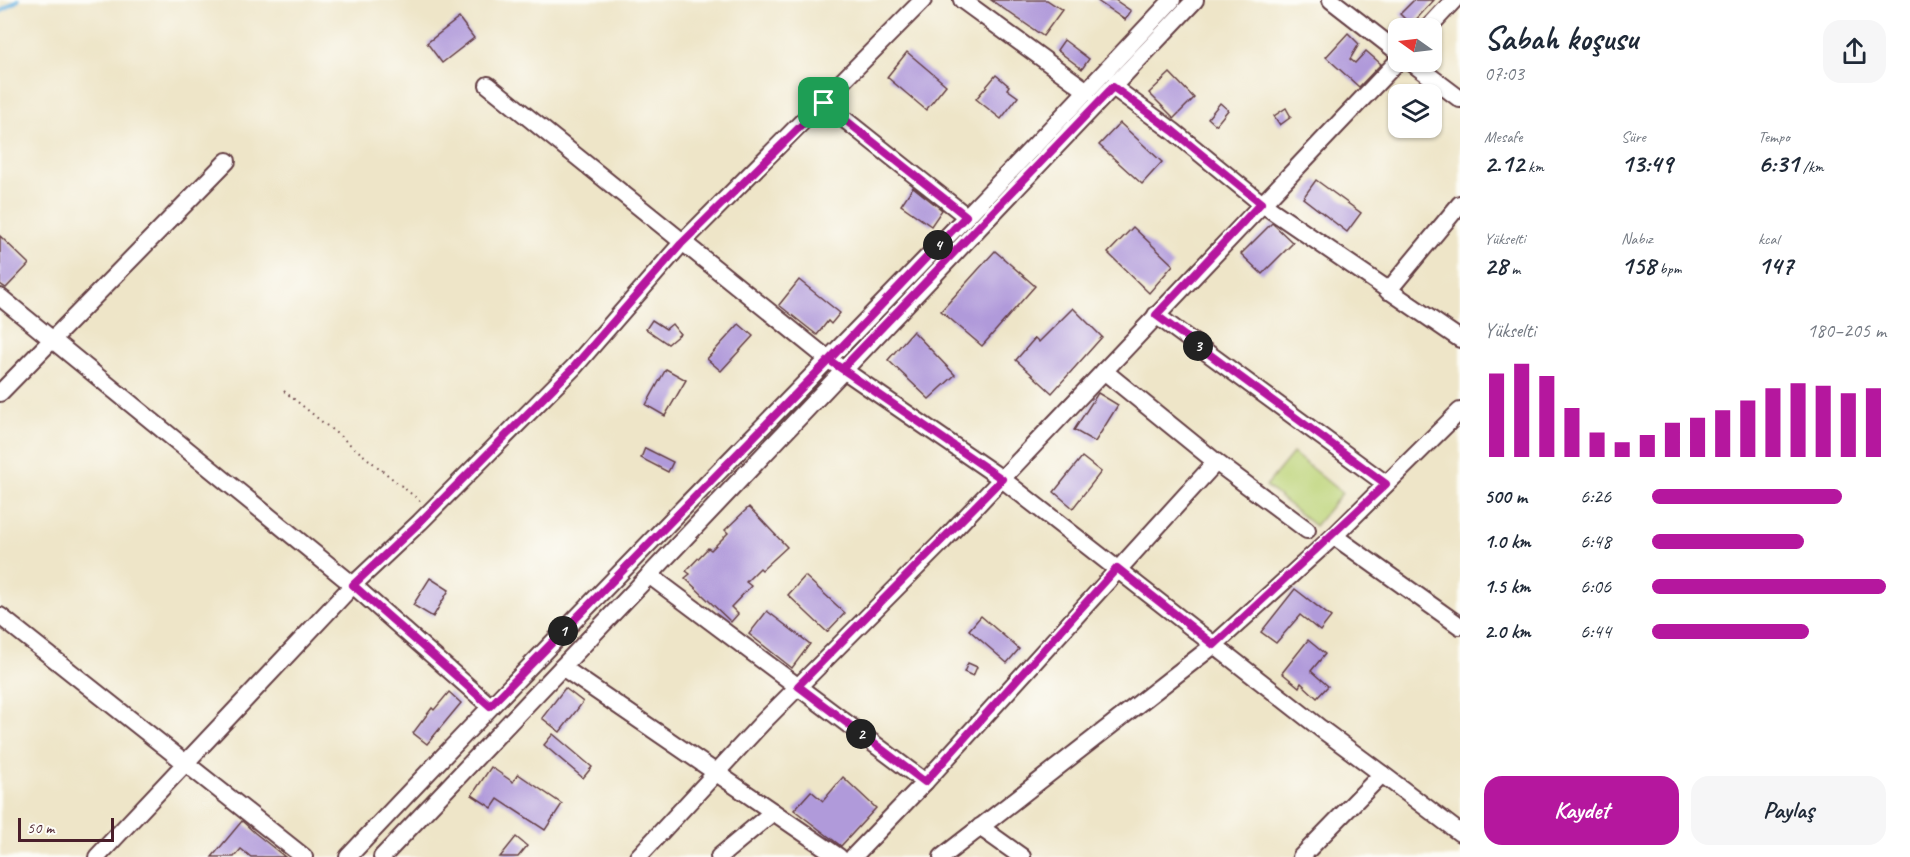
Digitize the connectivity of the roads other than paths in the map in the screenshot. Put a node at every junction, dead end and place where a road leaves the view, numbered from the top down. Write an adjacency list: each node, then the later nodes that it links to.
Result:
1 (923, 0): 15 (street)
2 (962, 0): 13 (street)
3 (1172, 0): 13 (street)
4 (1195, 0): 12 (street)
5 (1331, 0): 8 (street)
6 (1454, 0): 7 (street)
7 (1437, 18)
8 (1388, 44)
9 (1388, 71): 17 (street)
10 (1424, 72): 14 (street)
11 (488, 85): 20 (street)
12 (1113, 87): 17 (street); 26 (street)
13 (1087, 91): 19 (street)
14 (1460, 99)
15 (824, 103): 19 (street); 20 (street)
16 (227, 161): 24 (street)
17 (1261, 203): 21 (street); 23 (street)
18 (1460, 204): 21 (street)
19 (966, 216): 26 (street)
20 (681, 244): 26 (street); 37 (street)
21 (1388, 291): 25 (street)
22 (0, 297): 24 (street)
23 (1156, 315): 27 (street); 32 (street)
24 (52, 338): 28 (street); 37 (street)
25 (1460, 339)
26 (835, 364): 31 (street); 36 (street); 43 (street)
27 (1104, 371): 30 (street); 31 (street)
28 (0, 393)
29 (1460, 411): 32 (street)
30 (1216, 462): 33 (street); 35 (street)
31 (1002, 479): 35 (street); 42 (street)
32 (1386, 484): 34 (street)
33 (1307, 530)
34 (1334, 536): 39 (street); 40 (street)
35 (1117, 568): 40 (street); 47 (street)
36 (649, 574): 41 (street); 42 (street)
37 (353, 585): 43 (street); 44 (street)
38 (0, 616): 44 (street)
39 (1460, 626)
40 (1214, 645): 46 (street); 49 (street)
41 (562, 667): 45 (street); 54 (street)
42 (798, 686): 45 (street); 47 (street)
43 (490, 706): 53 (street)
44 (187, 763): 51 (street); 52 (street)
45 (716, 773): 48 (street); 55 (street)
46 (1382, 774): 50 (street); 61 (street)
47 (925, 782): 58 (street)
48 (773, 812): 56 (street); 57 (street)
49 (981, 827): 59 (street); 60 (street)
50 (1460, 833)
51 (97, 857)
52 (304, 857)
53 (348, 857)
54 (382, 857)
55 (638, 857)
56 (719, 857)
57 (839, 857)
58 (853, 857)
59 (942, 857)
60 (1022, 857)
61 (1301, 857)

